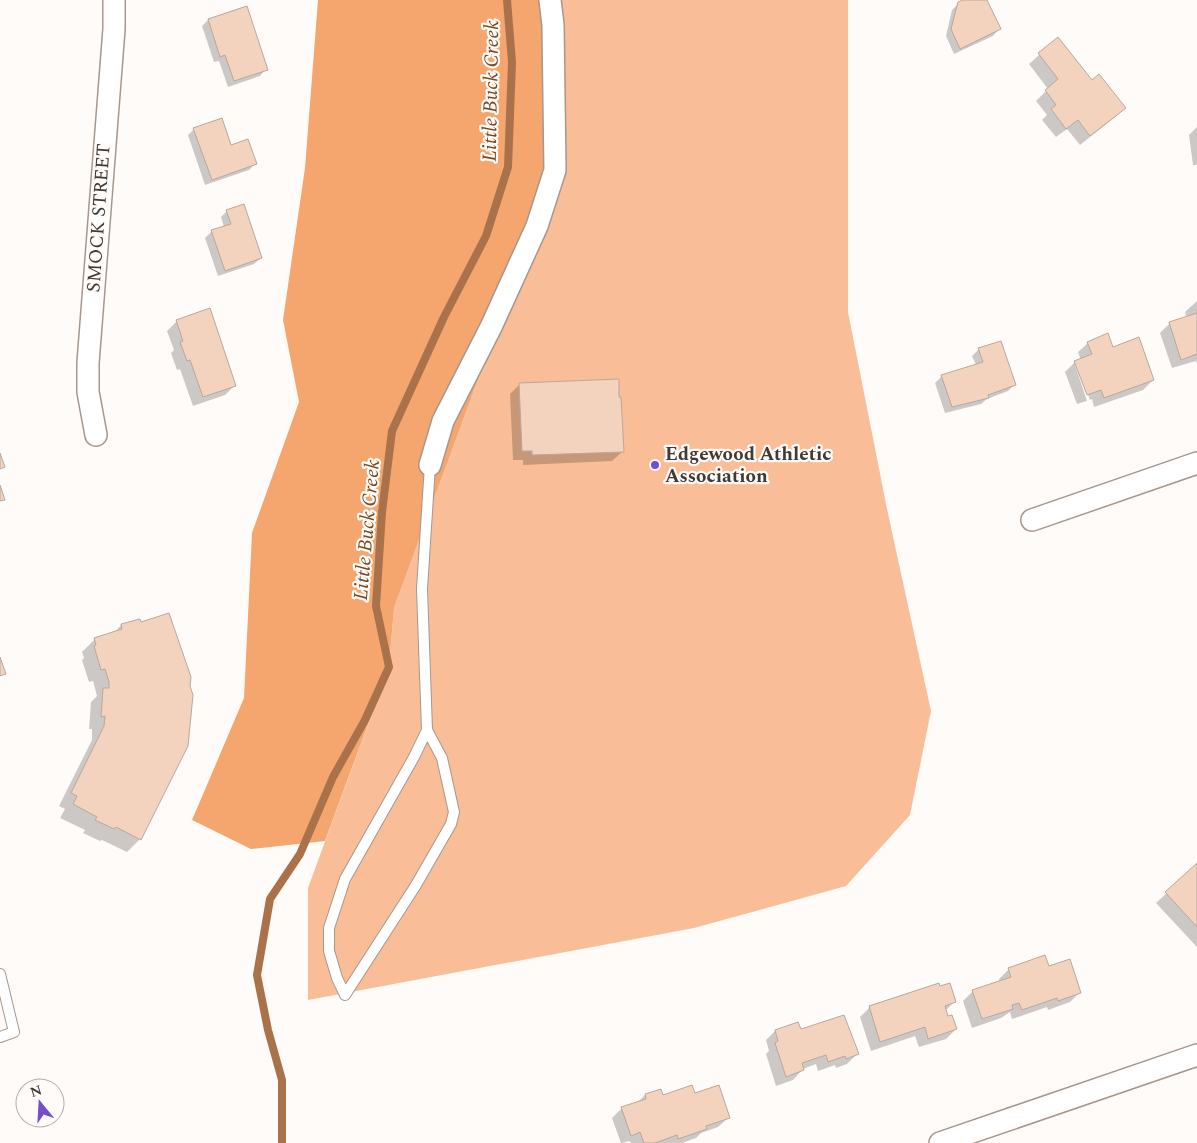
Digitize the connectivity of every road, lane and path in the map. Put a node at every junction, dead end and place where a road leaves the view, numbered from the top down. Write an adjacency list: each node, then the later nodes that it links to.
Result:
1 (114, 0): 3 (street, SMOCK STREET)
2 (550, 0): 5 (street)
3 (96, 435)
4 (1197, 463): 6 (street)
5 (430, 465): 7 (lane)
6 (1032, 520)
7 (427, 730): 7 (lane)
8 (0, 974): 9 (lane)
9 (0, 1037)
10 (1197, 1055): 11 (street)
11 (940, 1143)

